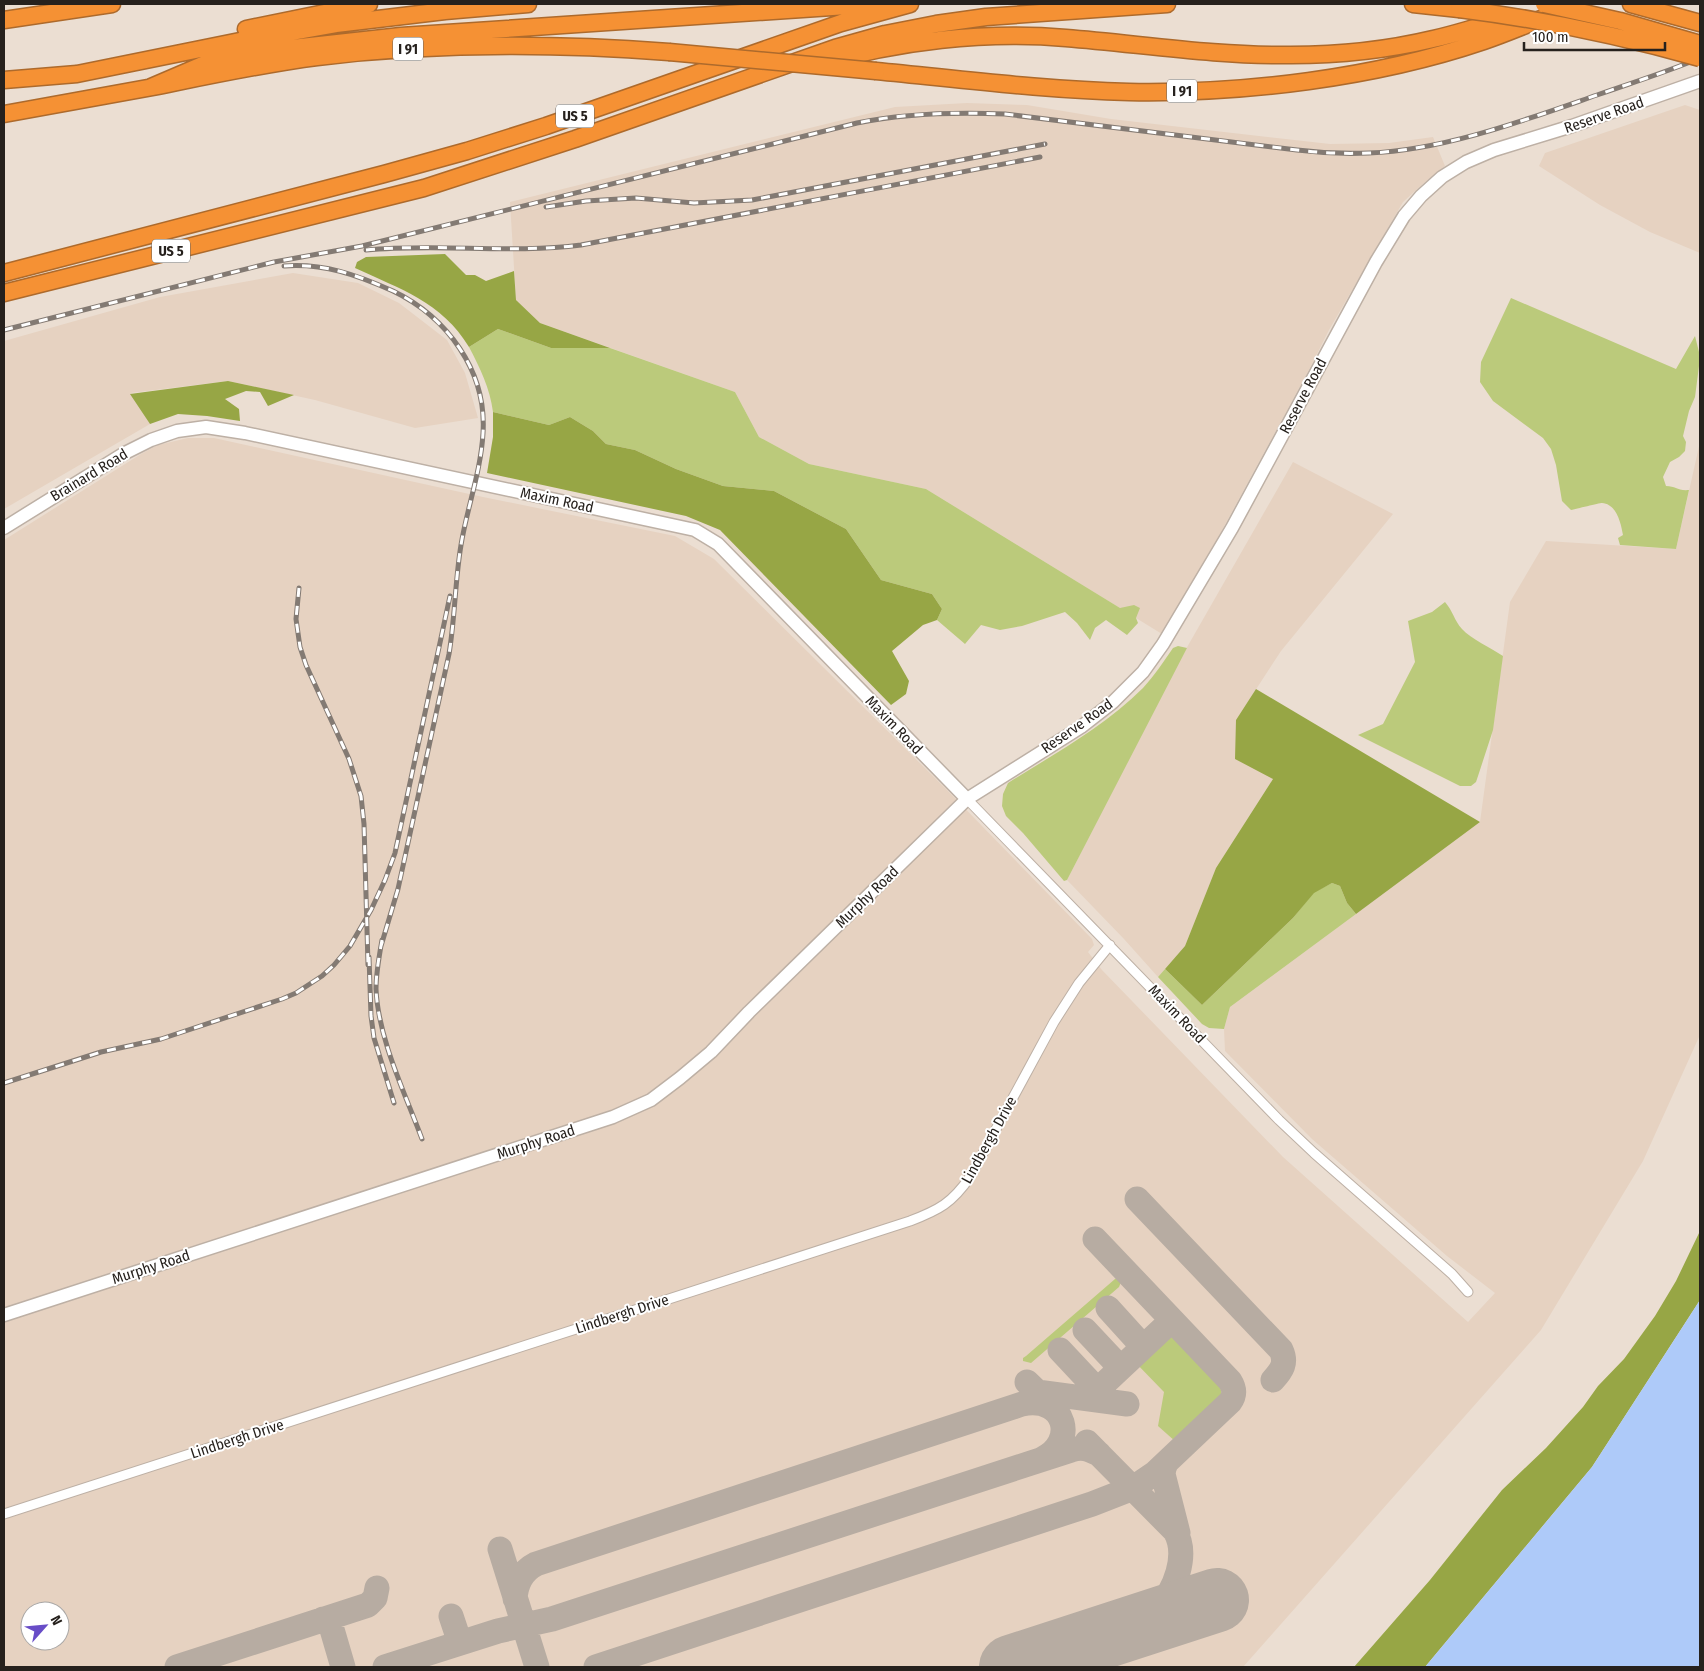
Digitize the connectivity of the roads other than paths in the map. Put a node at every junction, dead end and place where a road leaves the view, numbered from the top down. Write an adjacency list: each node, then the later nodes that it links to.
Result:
1 (112, 4): 11 (highway)
2 (369, 4): 15 (highway)
3 (528, 4): 15 (highway)
4 (878, 4): 17 (highway)
5 (910, 4): 20 (highway, US 5)
6 (1167, 4): 18 (highway, US 5)
7 (1413, 4): 14 (highway, bridge)
8 (1576, 4): 10 (highway, I 91, bridge)
9 (1631, 4): 12 (highway)
10 (1543, 11): 13 (highway, bridge); 17 (highway, I 91, bridge); 18 (highway, bridge)
11 (4, 20)
12 (1700, 23)
13 (1700, 44)
14 (1700, 58)
15 (4, 79)
16 (1700, 81): 24 (street, Reserve Road)
17 (151, 87): 19 (highway, I 91)
18 (689, 98): 21 (highway, US 5)
19 (4, 114)
20 (4, 273)
21 (4, 293)
22 (178, 430): 23 (street, Brainard Road); 24 (street, Maxim Road)
23 (4, 528)
24 (967, 799): 25 (street, Maxim Road); 27 (street, Murphy Road)
25 (1110, 945): 26 (street, Maxim Road); 28 (street, Lindbergh Drive)
26 (1468, 1292)
27 (4, 1315)
28 (4, 1514)

